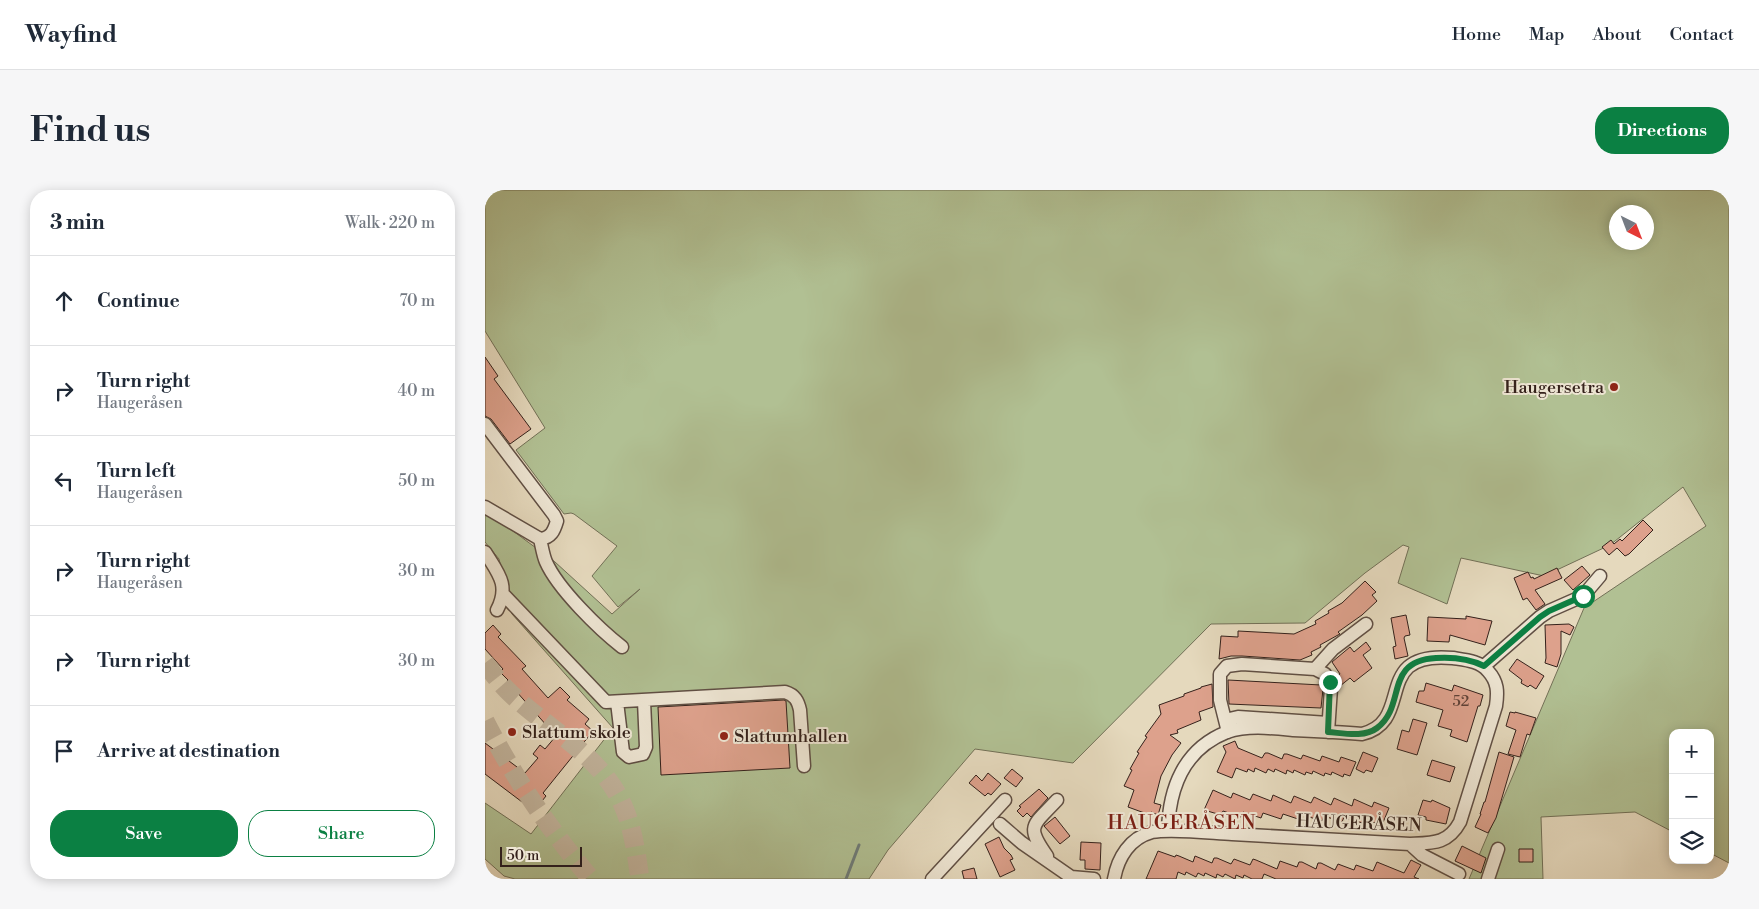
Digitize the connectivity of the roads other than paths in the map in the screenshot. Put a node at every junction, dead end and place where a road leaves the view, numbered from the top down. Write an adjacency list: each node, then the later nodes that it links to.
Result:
1 (485, 424): 3 (street)
2 (485, 507): 3 (street)
3 (540, 539): 9 (street)
4 (485, 552): 6 (street)
5 (1600, 576): 10 (street)
6 (503, 594): 7 (street); 13 (street)
7 (497, 610)
8 (1367, 624): 11 (street)
9 (622, 647)
10 (1484, 666): 15 (street); 21 (street, HAUGERÅSEN)
11 (1315, 669): 14 (street); 15 (street)
12 (644, 701): 13 (street); 13 (street); 16 (street)
13 (617, 702)
14 (1227, 726): 15 (street); 20 (street)
15 (1328, 727)
16 (805, 766)
17 (1005, 800): 25 (street)
18 (1057, 800): 23 (street)
19 (1000, 824): 23 (street)
20 (1168, 831): 21 (street, HAUGERÅSEN); 27 (street, HAUGERÅSEN)
21 (1410, 844): 24 (street)
22 (1498, 849): 28 (street)
23 (1051, 862): 26 (street)
24 (1459, 874)
25 (932, 879)
26 (1094, 879)
27 (1114, 879)
28 (1488, 879)

